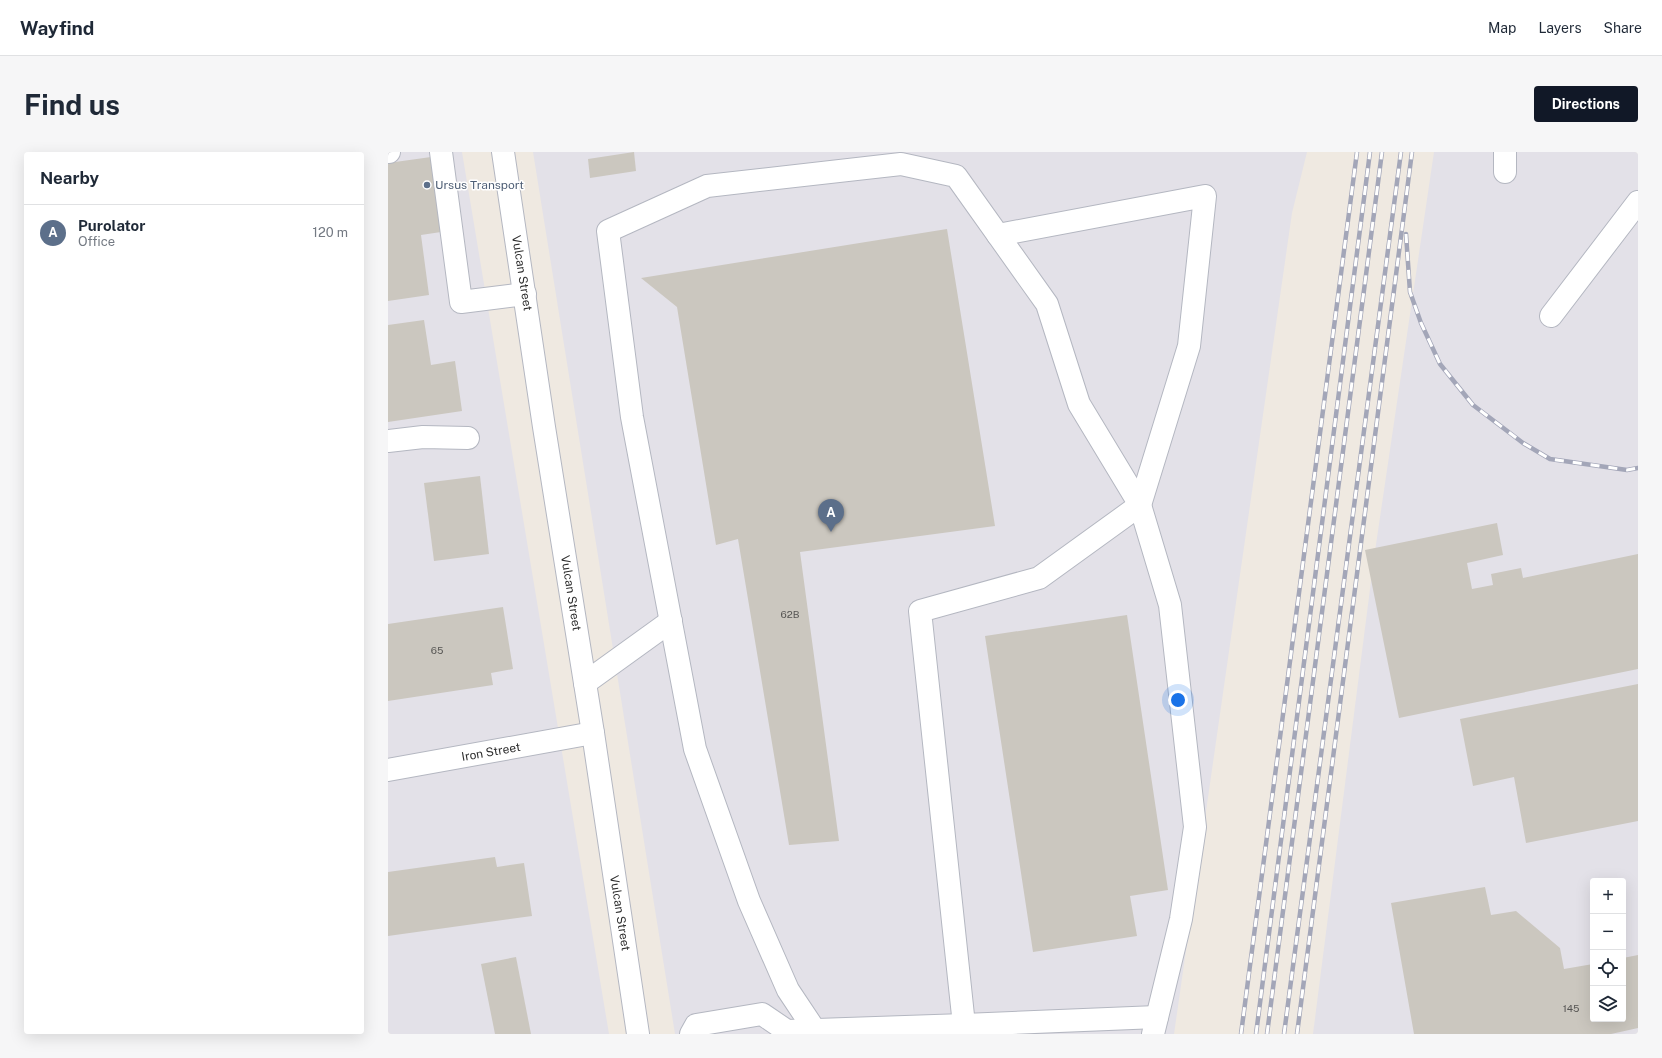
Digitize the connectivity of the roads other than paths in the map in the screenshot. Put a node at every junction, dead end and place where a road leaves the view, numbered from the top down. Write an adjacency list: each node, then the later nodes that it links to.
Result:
1 (442, 152): 5 (street)
2 (503, 152): 5 (street, Vulcan Street)
3 (1638, 202): 6 (street)
4 (998, 235): 9 (street); 9 (street); 10 (street)
5 (525, 294): 11 (street, Vulcan Street)
6 (1551, 316)
7 (468, 438): 8 (street)
8 (388, 441)
9 (1140, 505): 14 (street); 15 (street)
10 (671, 621): 11 (street); 17 (street)
11 (586, 683): 12 (street, Vulcan Street)
12 (593, 733): 13 (street, Iron Street); 19 (street, Vulcan Street)
13 (388, 770)
14 (964, 1025): 16 (street); 17 (street)
15 (1155, 1025): 16 (street)
16 (1006, 1029)
17 (814, 1031): 18 (street)
18 (786, 1032): 20 (street)
19 (638, 1034)
20 (691, 1034)

